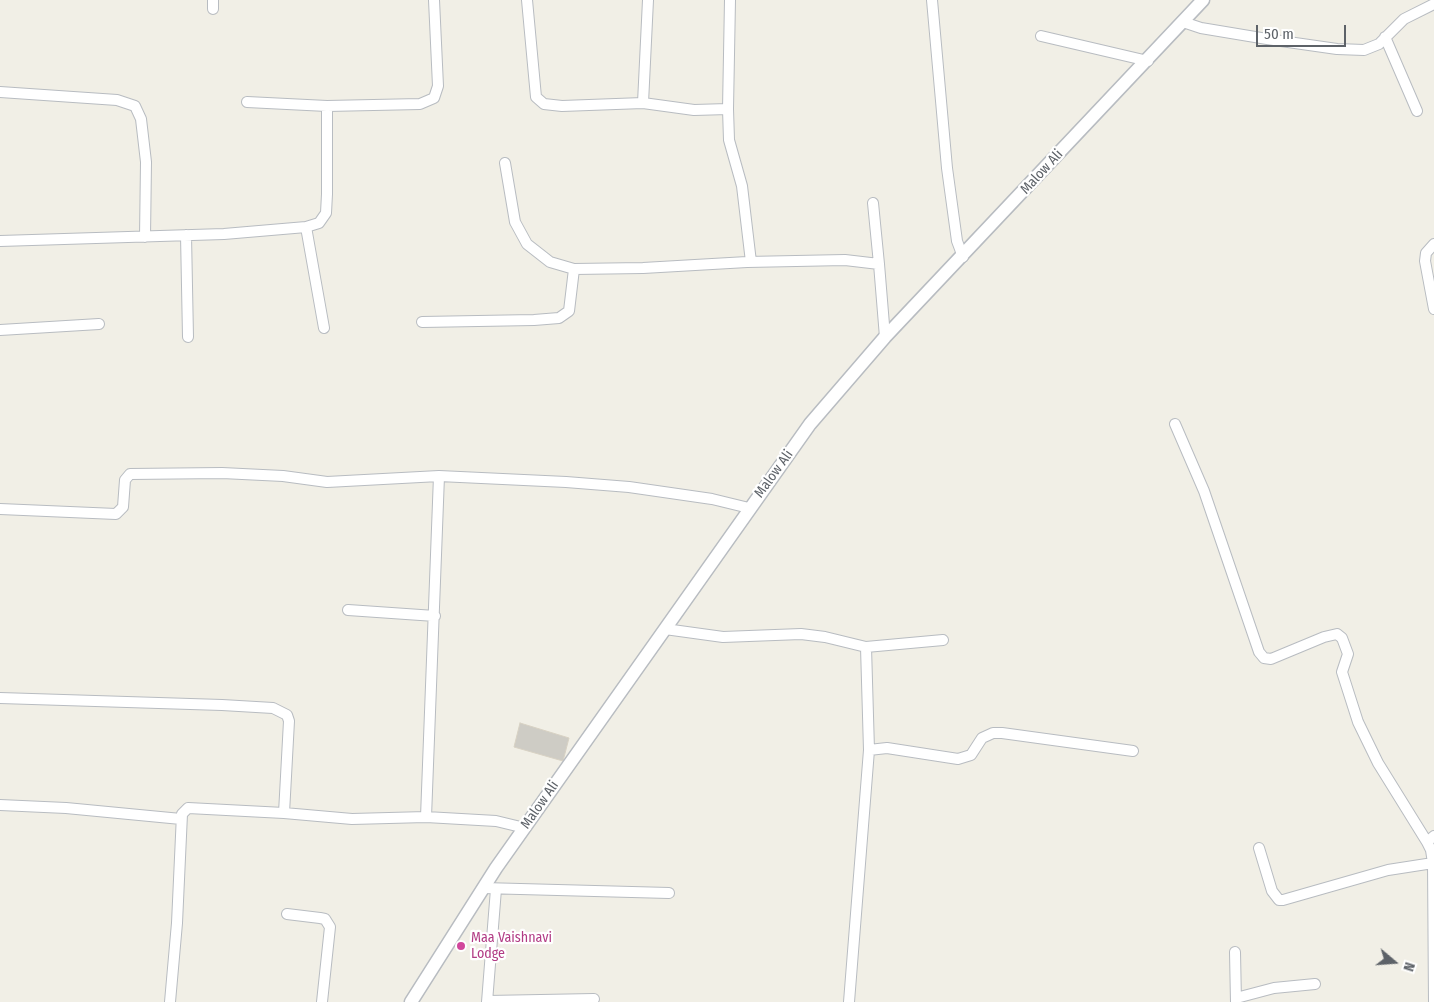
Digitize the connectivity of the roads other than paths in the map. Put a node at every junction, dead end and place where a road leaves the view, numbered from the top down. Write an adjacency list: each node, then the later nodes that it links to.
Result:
1 (434, 0): 15 (street)
2 (527, 0): 14 (street)
3 (648, 0): 14 (street)
4 (730, 0): 16 (street)
5 (932, 0): 25 (street)
6 (1203, 0): 8 (street, Malow Ali)
7 (1434, 4): 10 (street)
8 (1183, 22): 10 (street); 11 (street, Malow Ali)
9 (1041, 36): 11 (street)
10 (1385, 37): 17 (street)
11 (1148, 61): 25 (street, Malow Ali)
12 (0, 92): 22 (street)
13 (247, 102): 15 (street)
14 (643, 103): 16 (street)
15 (326, 106): 20 (street)
16 (728, 109): 26 (street)
17 (1417, 111)
18 (505, 163): 28 (street)
19 (873, 203): 27 (street)
20 (306, 227): 21 (street); 32 (street)
21 (186, 235): 22 (street); 34 (street)
22 (145, 237): 23 (street)
23 (0, 241)
24 (1434, 244): 29 (street)
25 (963, 257): 35 (street, Malow Ali)
26 (751, 262): 27 (street); 28 (street)
27 (879, 264): 35 (street)
28 (574, 269): 30 (street)
29 (1434, 309)
30 (422, 322)
31 (99, 324): 33 (street)
32 (324, 328)
33 (0, 330)
34 (188, 337)
35 (885, 337): 38 (street, Malow Ali)
36 (1175, 424): 53 (street)
37 (439, 476): 38 (street); 39 (street); 41 (street)
38 (749, 508): 42 (street, Malow Ali)
39 (0, 509)
40 (348, 610): 41 (street)
41 (434, 616): 50 (street)
42 (665, 629): 44 (street); 52 (street, Malow Ali)
43 (943, 640): 44 (street)
44 (866, 647): 46 (street)
45 (0, 698): 49 (street)
46 (869, 750): 47 (street); 67 (street)
47 (1133, 751)
48 (0, 805): 51 (street)
49 (284, 813): 50 (street); 51 (street)
50 (426, 817): 52 (street)
51 (181, 819): 63 (street)
52 (525, 828): 56 (street, Malow Ali)
53 (1430, 839): 55 (street)
54 (1259, 848): 55 (street)
55 (1433, 863): 68 (street)
56 (490, 889): 57 (street); 65 (street, Malow Ali); 66 (street)
57 (669, 893)
58 (287, 914): 64 (street)
59 (1236, 952): 62 (street)
60 (1315, 984): 62 (street)
61 (594, 999): 66 (street)
62 (1236, 1000)
63 (170, 1002)
64 (322, 1002)
65 (410, 1002)
66 (488, 1002)
67 (849, 1002)
68 (1434, 1002)

